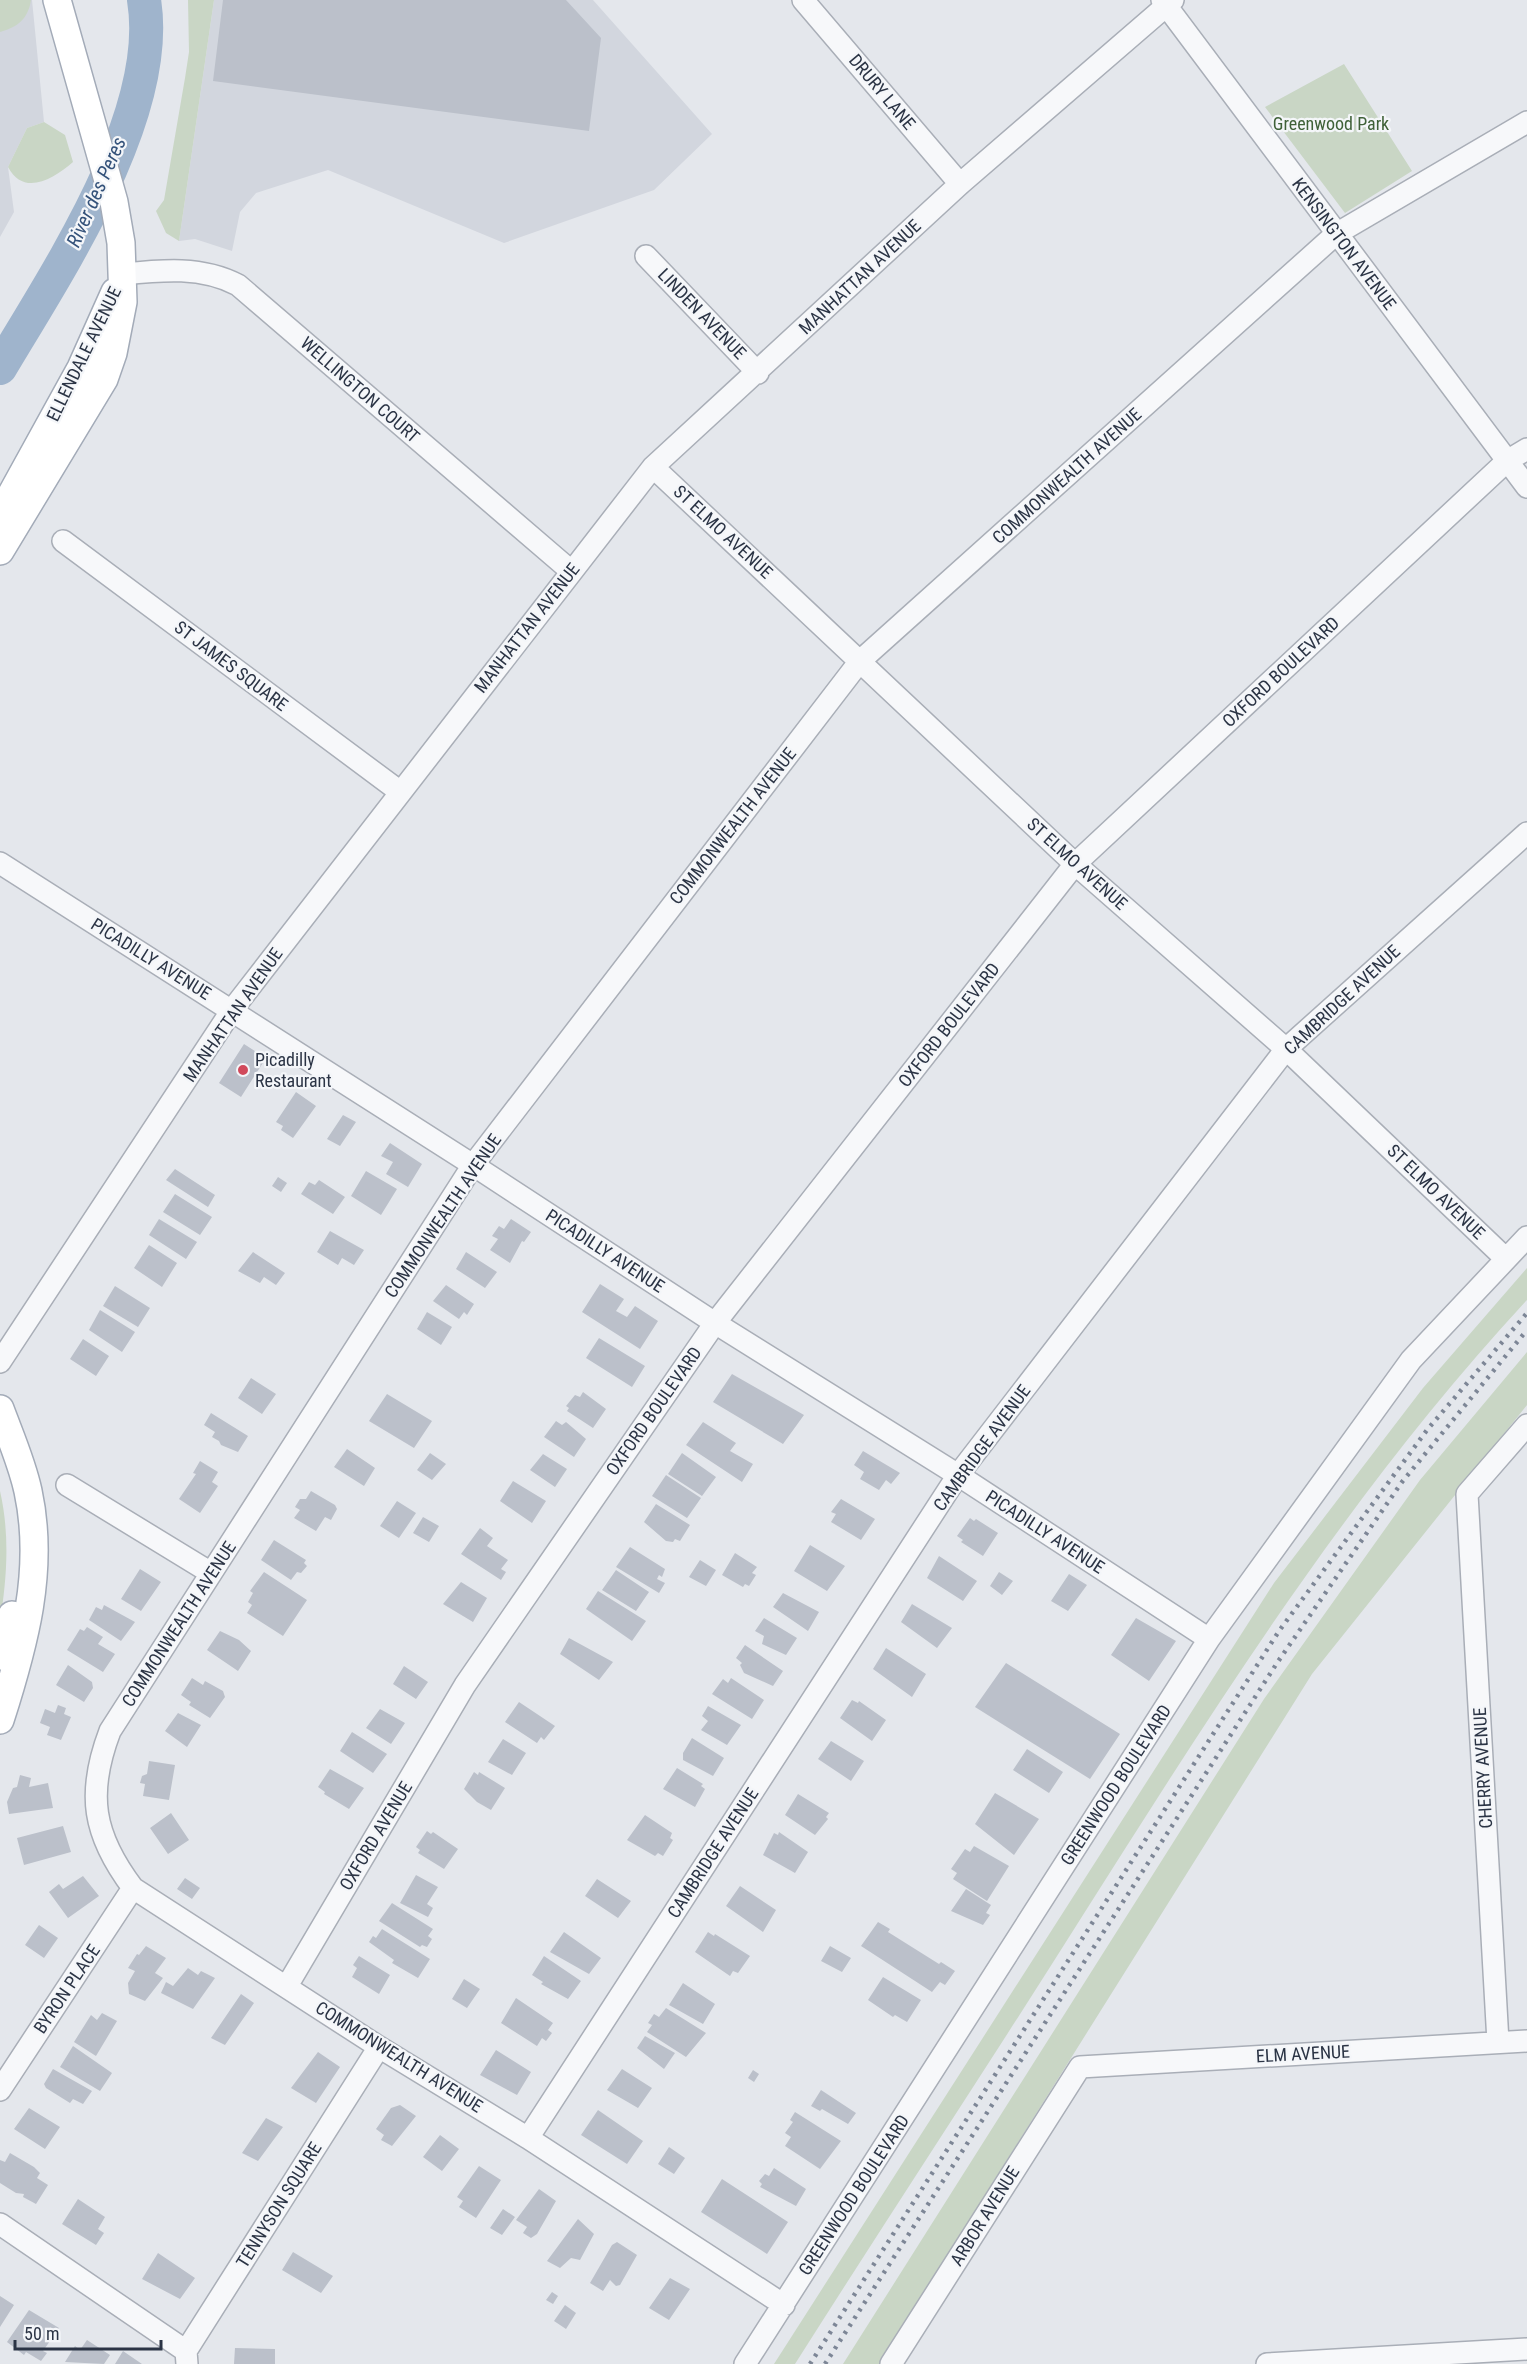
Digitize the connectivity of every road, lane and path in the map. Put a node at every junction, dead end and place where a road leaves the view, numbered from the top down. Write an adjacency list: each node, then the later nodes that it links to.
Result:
1 (57, 0): 8 (main road)
2 (803, 0): 5 (street, DRURY LANE)
3 (1167, 2): 5 (street, MANHATTAN AVENUE); 6 (street, KENSINGTON AVENUE)
4 (1527, 122): 6 (street, COMMONWEALTH AVENUE)
5 (960, 184): 9 (street, MANHATTAN AVENUE)
6 (1336, 234): 11 (street, KENSINGTON AVENUE); 18 (street, COMMONWEALTH AVENUE)
7 (646, 256): 9 (street, LINDEN AVENUE)
8 (123, 272): 14 (main road, ELLENDALE AVENUE); 16 (main road, ELLENDALE AVENUE); 17 (street, WELLINGTON COURT)
9 (758, 373): 12 (street, MANHATTAN AVENUE)
10 (1527, 449): 11 (street, OXFORD BOULEVARD)
11 (1508, 461): 13 (street, KENSINGTON AVENUE); 22 (street, OXFORD BOULEVARD)
12 (653, 467): 17 (street, MANHATTAN AVENUE); 18 (street, ST ELMO AVENUE)
13 (1527, 487)
14 (0, 515)
15 (63, 541): 19 (street, ST JAMES SQUARE)
16 (0, 551)
17 (571, 572): 19 (street, MANHATTAN AVENUE)
18 (860, 661): 22 (street, ST ELMO AVENUE); 25 (street, COMMONWEALTH AVENUE)
19 (399, 791): 23 (street, MANHATTAN AVENUE)
20 (1527, 833): 24 (street, CAMBRIDGE AVENUE)
21 (0, 863): 23 (street, PICADILLY AVENUE)
22 (1075, 864): 24 (street, ST ELMO AVENUE); 28 (street, OXFORD BOULEVARD)
23 (232, 1010): 25 (street, PICADILLY AVENUE); 29 (street, MANHATTAN AVENUE)
24 (1286, 1049): 27 (street, ST ELMO AVENUE); 33 (street, CAMBRIDGE AVENUE)
25 (473, 1165): 28 (street, PICADILLY AVENUE); 35 (street, COMMONWEALTH AVENUE)
26 (1527, 1237): 27 (street, GREENWOOD BOULEVARD)
27 (1505, 1258): 36 (street, GREENWOOD BOULEVARD)
28 (715, 1323): 33 (street, PICADILLY AVENUE); 38 (street, OXFORD BOULEVARD)
29 (0, 1362)
30 (0, 1409): 39 (main road)
31 (1527, 1425): 43 (street, CHERRY AVENUE)
32 (0, 1461): 37 (main road)
33 (958, 1475): 36 (street, PICADILLY AVENUE); 47 (street, CAMBRIDGE AVENUE)
34 (67, 1485): 35 (street)
35 (212, 1573): 40 (street, COMMONWEALTH AVENUE)
36 (1209, 1639): 49 (street, GREENWOOD BOULEVARD)
37 (0, 1656)
38 (465, 1685): 41 (street, OXFORD AVENUE)
39 (0, 1720)
40 (133, 1888): 41 (street, COMMONWEALTH AVENUE); 46 (street, BYRON PLACE)
41 (287, 1986): 44 (street, COMMONWEALTH AVENUE)
42 (1527, 2041): 43 (street, ELM AVENUE)
43 (1498, 2042): 45 (street, ELM AVENUE)
44 (379, 2048): 47 (street, COMMONWEALTH AVENUE); 51 (street, TENNYSON SQUARE)
45 (1080, 2067): 53 (street, ARBOR AVENUE)
46 (0, 2090)
47 (528, 2138): 49 (street, COMMONWEALTH AVENUE)
48 (0, 2224): 51 (street)
49 (784, 2305): 52 (street, GREENWOOD BOULEVARD)
50 (1527, 2349): 54 (street)
51 (186, 2357)
52 (745, 2364)
53 (891, 2364)
54 (1267, 2364)

